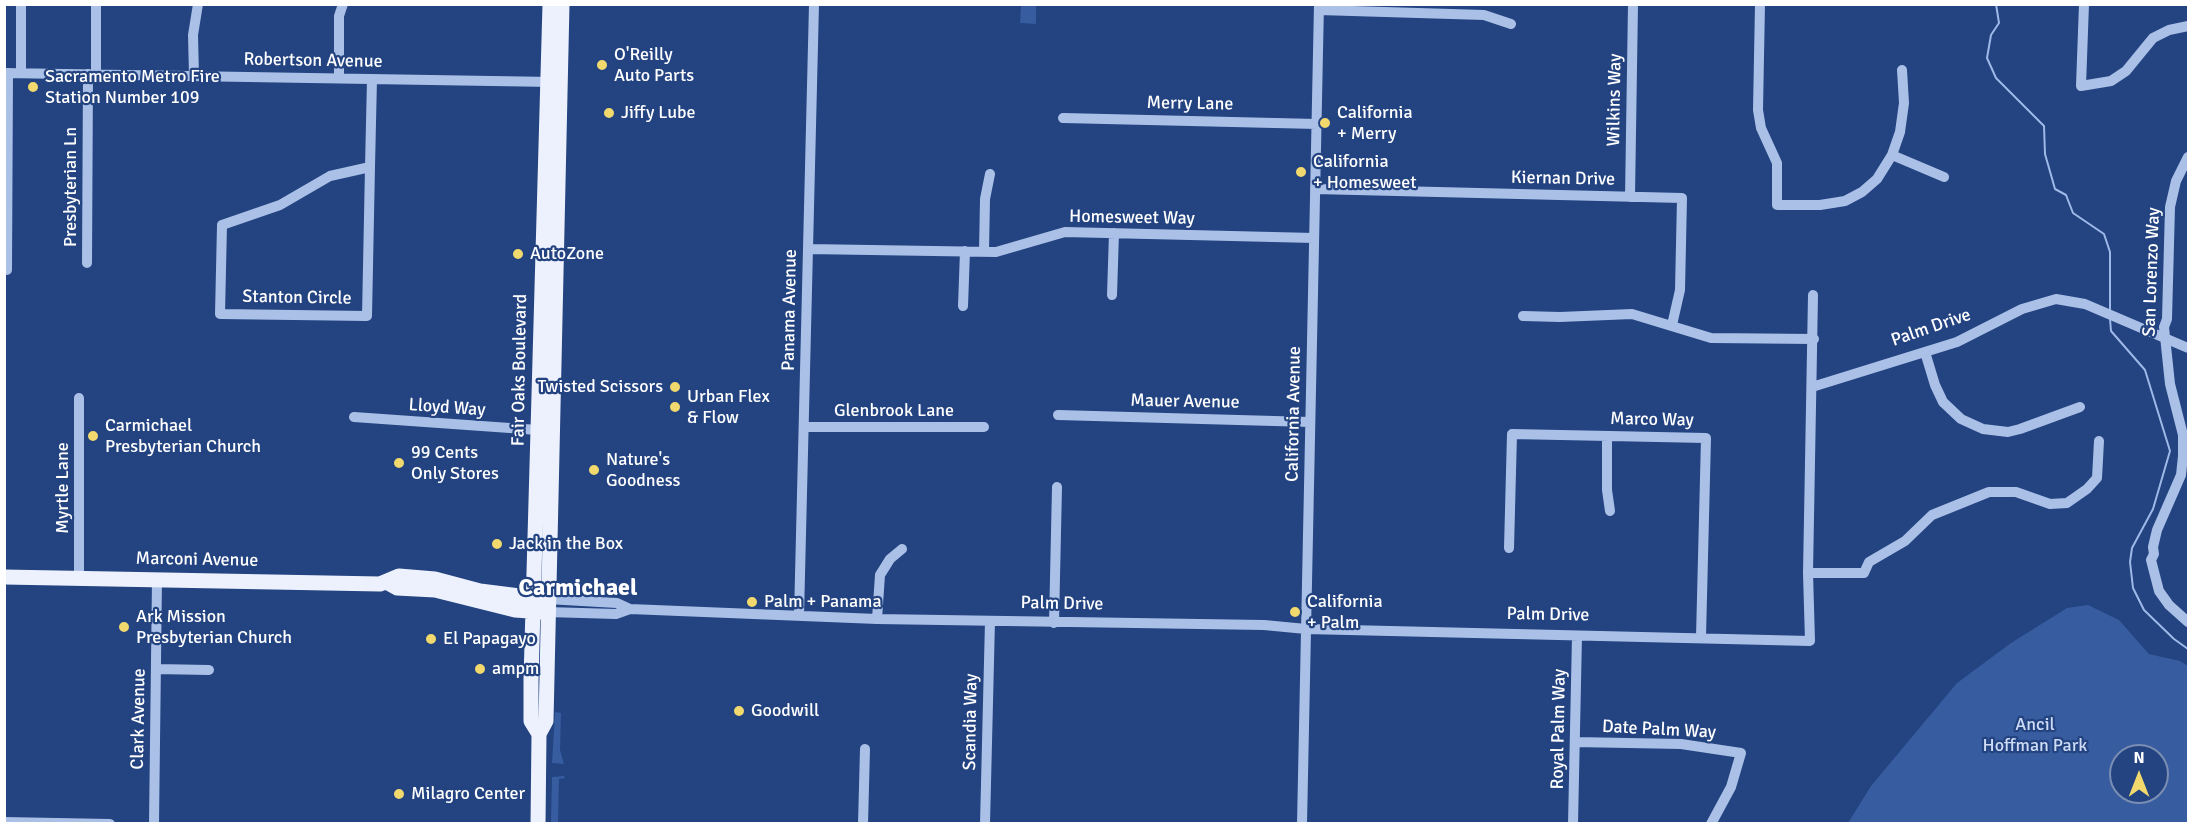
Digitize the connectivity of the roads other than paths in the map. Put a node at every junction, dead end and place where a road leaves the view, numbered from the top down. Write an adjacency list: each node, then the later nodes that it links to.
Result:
1 (21, 4): 16 (street)
2 (96, 4): 17 (street, Presbyterian Ln)
3 (198, 4): 18 (street)
4 (343, 4): 19 (street)
5 (550, 4): 21 (main road, Fair Oaks Boulevard)
6 (562, 4): 21 (main road, Fair Oaks Boulevard)
7 (814, 4): 33 (street, Panama Avenue)
8 (1633, 4): 30 (street, Wilkins Way)
9 (1760, 4): 24 (street)
10 (2084, 4): 13 (street)
11 (1319, 7): 12 (street); 23 (street, California Avenue)
12 (1511, 24)
13 (2188, 26)
14 (1902, 70): 24 (street)
15 (6, 73): 16 (street, Robertson Avenue); 37 (street)
16 (21, 73): 17 (street, Robertson Avenue)
17 (92, 74): 18 (street, Robertson Avenue); 36 (street, Presbyterian Ln)
18 (194, 76): 19 (street, Robertson Avenue)
19 (339, 78): 20 (street, Robertson Avenue)
20 (372, 79): 21 (street, Robertson Avenue); 26 (street, Stanton Circle)
21 (554, 82): 45 (main road, Fair Oaks Boulevard); 59 (main road, Fair Oaks Boulevard)
22 (1063, 118): 23 (street, Merry Lane)
23 (1317, 124): 29 (street, California Avenue)
24 (1892, 155): 28 (street)
25 (2188, 157): 44 (street, San Lorenzo Way)
26 (370, 167): 26 (street, Stanton Circle)
27 (990, 174): 35 (street)
28 (1944, 177)
29 (1316, 189): 30 (street, Kiernan Drive); 32 (street, California Avenue)
30 (1630, 197): 42 (street, Kiernan Drive)
31 (1114, 233): 32 (street, Homesweet Way); 35 (street, Homesweet Way); 38 (street)
32 (1314, 238): 53 (street, California Avenue)
33 (808, 249): 34 (street, Homesweet Way); 54 (street, Panama Avenue)
34 (965, 251): 35 (street, Homesweet Way); 40 (street)
35 (984, 252)
36 (87, 263)
37 (7, 270)
38 (1112, 295)
39 (1813, 295): 43 (street)
40 (963, 306)
41 (1523, 316): 42 (street)
42 (1672, 325): 43 (street)
43 (1814, 339): 48 (street)
44 (2166, 339): 46 (street, Palm Drive); 47 (street, Palm Drive); 72 (street, San Lorenzo Way)
45 (542, 344): 56 (main road, Fair Oaks Boulevard); 59 (main road)
46 (2188, 348)
47 (1925, 352): 48 (street, Palm Drive); 50 (street)
48 (1812, 387): 64 (street, Palm Drive)
49 (79, 398): 66 (street, Myrtle Lane)
50 (2080, 408)
51 (1058, 415): 53 (street, Mauer Avenue)
52 (354, 417): 56 (street, Lloyd Way)
53 (1310, 422): 74 (street, California Avenue)
54 (804, 427): 55 (street, Glenbrook Lane); 69 (street, Panama Avenue)
55 (984, 427)
56 (538, 430): 68 (main road, Fair Oaks Boulevard)
57 (1607, 436): 61 (street); 62 (street, Marco Way); 76 (street, Marco Way)
58 (2099, 441): 64 (street)
59 (551, 446): 68 (main road, Fair Oaks Boulevard)
60 (1057, 487): 73 (street)
61 (1610, 510)
62 (1509, 548)
63 (902, 549): 70 (street)
64 (1808, 573): 76 (street, Palm Drive)
65 (4, 577): 66 (main road, Marconi Avenue)
66 (79, 578): 67 (main road, Marconi Avenue)
67 (157, 579): 68 (main road, Marconi Avenue); 77 (street, Clark Avenue)
68 (540, 605): 69 (street, Palm Drive); 84 (main road, Fair Oaks Boulevard)
69 (799, 616): 70 (street, Palm Drive)
70 (877, 619): 71 (street, Palm Drive)
71 (990, 621): 73 (street, Palm Drive); 86 (street, Scandia Way)
72 (2188, 622)
73 (1054, 623): 74 (street, Palm Drive)
74 (1306, 629): 75 (street, Palm Drive); 87 (street, California Avenue)
75 (1577, 636): 76 (street, Palm Drive); 79 (street, Royal Palm Way)
76 (1701, 637)
77 (156, 669): 78 (street); 83 (street, Clark Avenue)
78 (210, 670)
79 (1575, 742): 88 (street, Royal Palm Way); 89 (street, Date Palm Way)
80 (865, 749): 85 (street)
81 (4, 822): 82 (street)
82 (110, 824)
83 (154, 824)
84 (538, 824)
85 (862, 824)
86 (985, 824)
87 (1302, 824)
88 (1574, 824)
89 (1711, 824)

